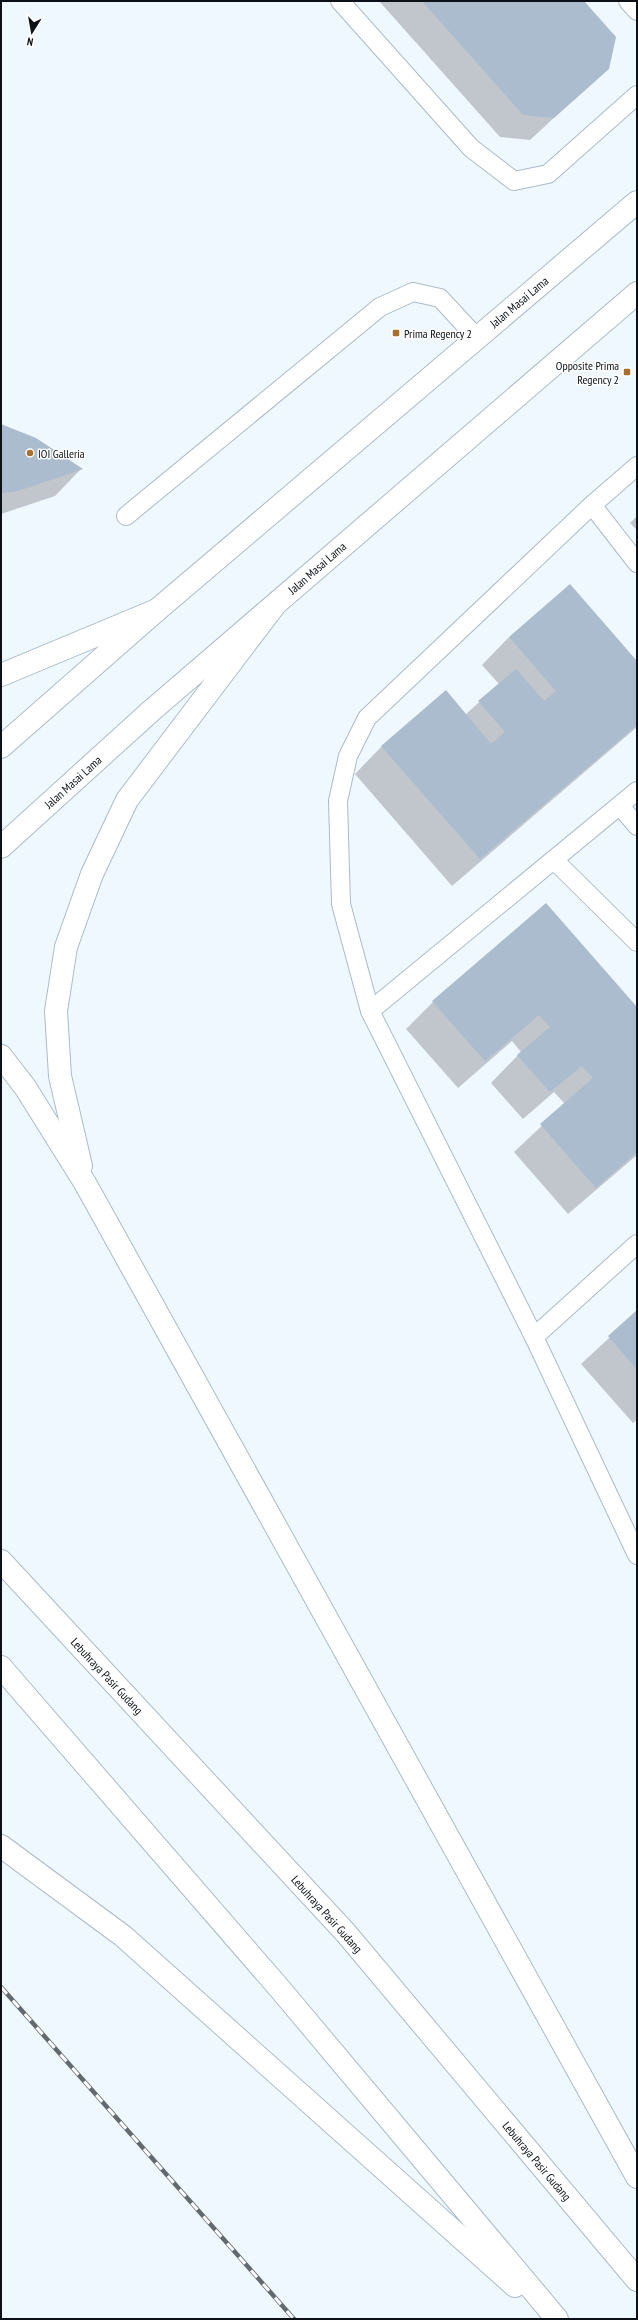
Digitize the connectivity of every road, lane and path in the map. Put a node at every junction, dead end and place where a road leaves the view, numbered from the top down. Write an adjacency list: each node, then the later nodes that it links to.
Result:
1 (340, 1): 4 (lane)
2 (628, 1): 3 (lane)
3 (637, 11)
4 (637, 95)
5 (637, 202): 7 (main road, Jalan Masai Lama)
6 (637, 293): 12 (main road, Jalan Masai Lama)
7 (477, 338): 10 (lane); 13 (main road, Jalan Masai Lama)
8 (637, 466): 9 (lane)
9 (592, 505): 11 (lane); 22 (lane)
10 (126, 516)
11 (637, 562)
12 (274, 606): 19 (main road, Jalan Masai Lama); 24 (main road)
13 (157, 610): 14 (main road); 15 (main road, Jalan Masai Lama)
14 (1, 675)
15 (1, 746)
16 (637, 791): 17 (lane)
17 (620, 806): 18 (lane); 20 (lane)
18 (637, 826)
19 (1, 847)
20 (554, 860): 21 (lane); 22 (lane)
21 (637, 942)
22 (370, 1011): 26 (lane)
23 (1, 1056): 24 (main road)
24 (85, 1183): 31 (main road)
25 (637, 1244): 26 (lane)
26 (534, 1337): 27 (lane)
27 (637, 1555)
28 (1, 1561): 32 (main road, Lebuhraya Pasir Gudang)
29 (1, 1667): 34 (main road)
30 (1, 1846): 33 (main road)
31 (637, 2177)
32 (637, 2280)
33 (552, 2319)
34 (557, 2319)

